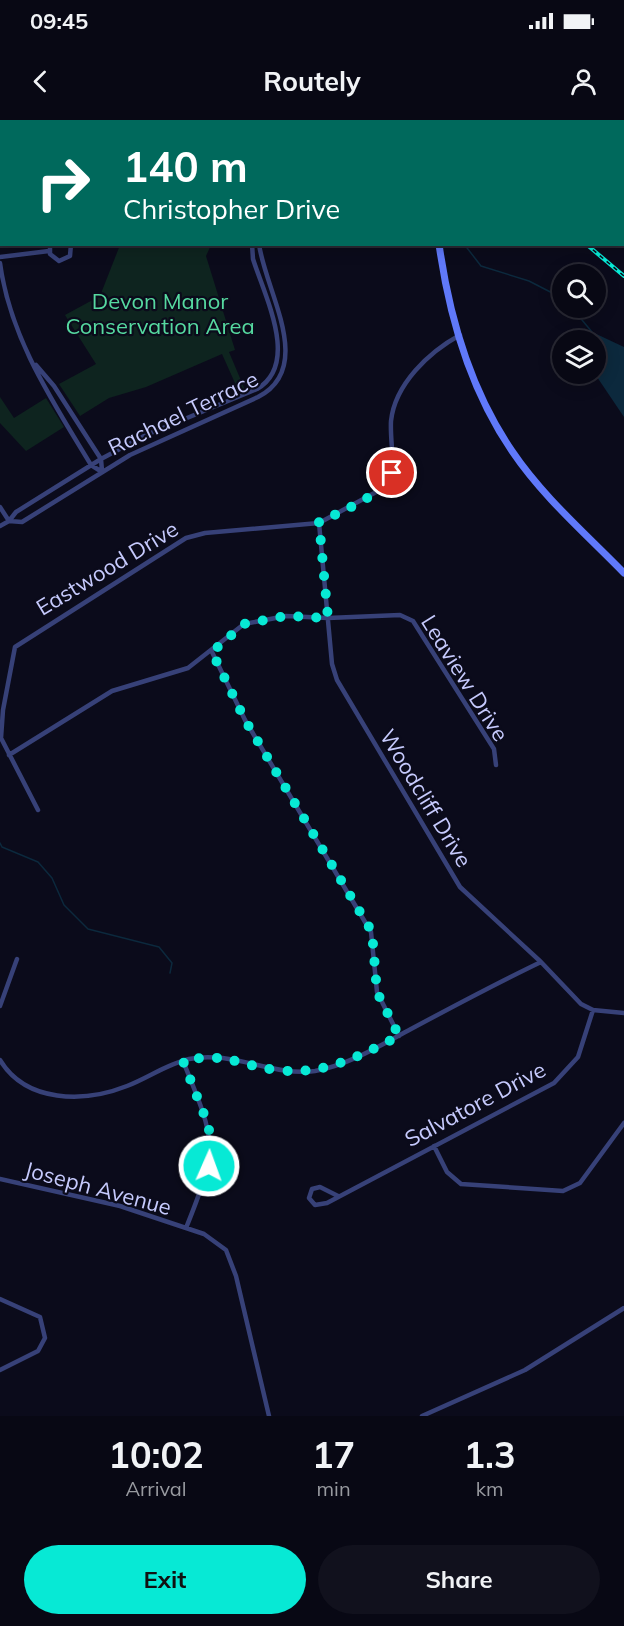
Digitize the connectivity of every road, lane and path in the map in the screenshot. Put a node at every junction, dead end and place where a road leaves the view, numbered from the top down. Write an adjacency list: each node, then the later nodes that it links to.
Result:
1 (71, 246): 5 (street)
2 (252, 246): 10 (street, Rachael Terrace)
3 (260, 246): 12 (street, Rachael Terrace)
4 (439, 246): 8 (main road)
5 (50, 248): 6 (street)
6 (0, 257)
7 (0, 263): 9 (street)
8 (460, 335): 15 (street, Eastwood Drive); 17 (main road)
9 (30, 359): 10 (street); 11 (street)
10 (101, 459): 11 (street, Rachael Terrace); 12 (street)
11 (91, 465): 12 (street); 14 (street, Rachael Terrace)
12 (102, 472): 14 (street, Rachael Terrace)
13 (0, 507): 14 (street)
14 (9, 521): 16 (street, Rachael Terrace)
15 (319, 522): 18 (street, Woodcliff Drive); 20 (street, Eastwood Drive)
16 (0, 526)
17 (624, 573)
18 (328, 618): 19 (street); 21 (street, Leaview Drive); 24 (street, Woodcliff Drive)
19 (212, 652): 20 (street); 28 (street)
20 (9, 755): 22 (street, Eastwood Drive)
21 (496, 765)
22 (38, 810)
23 (17, 959): 25 (street)
24 (541, 962): 26 (street, Woodcliff Drive); 28 (street)
25 (0, 1005)
26 (593, 1010): 27 (street); 32 (street, Salvatore Drive)
27 (624, 1013)
28 (399, 1036): 30 (street)
29 (0, 1060): 30 (street)
30 (183, 1061): 35 (street)
31 (624, 1123): 32 (street)
32 (434, 1146): 34 (street, Salvatore Drive)
33 (0, 1179): 35 (street, Joseph Avenue)
34 (338, 1196): 34 (street, Salvatore Drive)
35 (186, 1228): 39 (street, Joseph Avenue)
36 (0, 1299): 38 (street)
37 (624, 1308): 40 (street)
38 (0, 1370)
39 (269, 1416)
40 (422, 1416)

